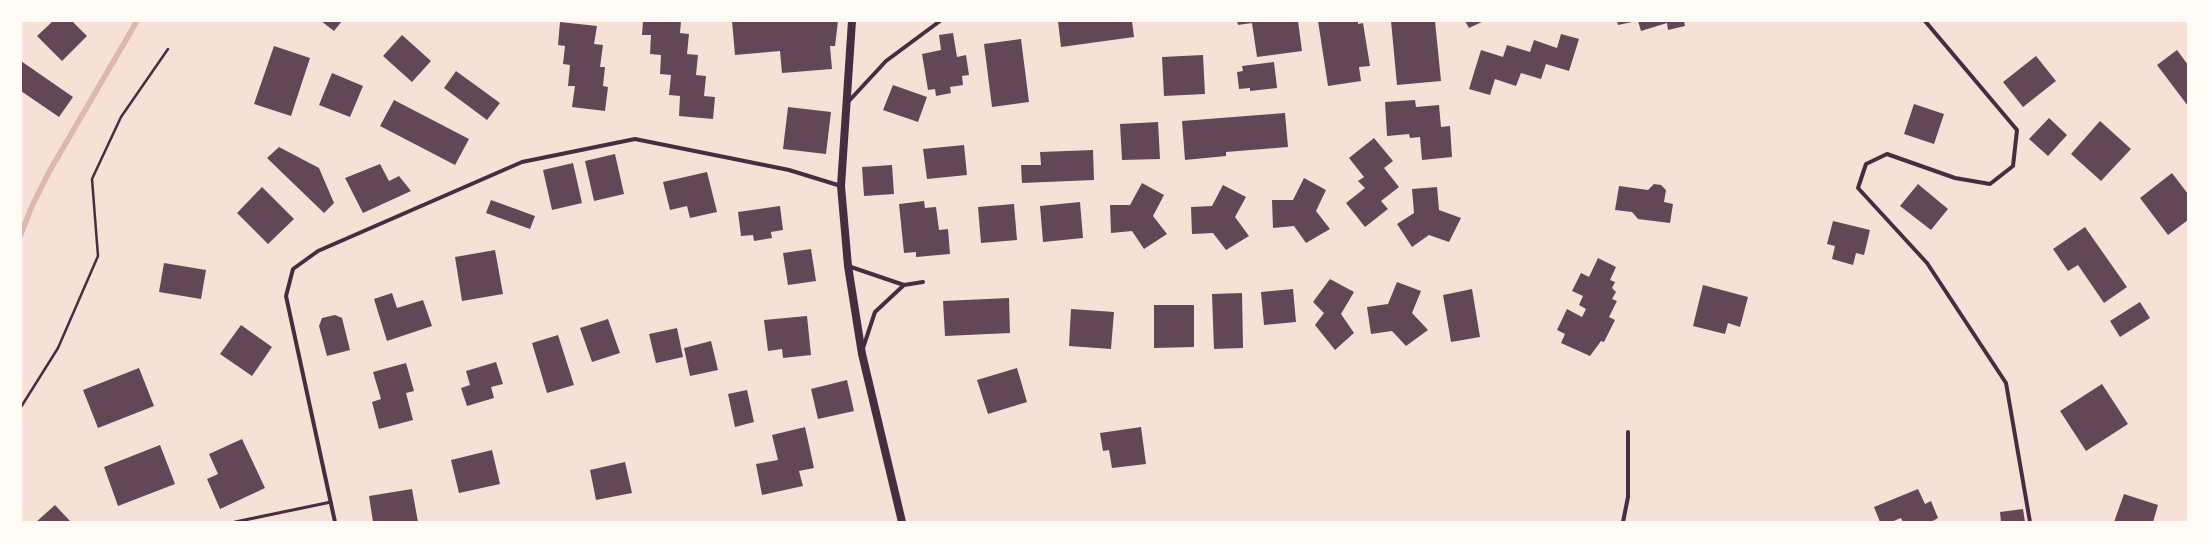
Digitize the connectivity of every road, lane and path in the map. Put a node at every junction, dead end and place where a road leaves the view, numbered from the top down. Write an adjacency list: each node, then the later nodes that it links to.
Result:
1 (852, 21): 5 (main road)
2 (940, 21): 5 (street)
3 (1925, 21): 18 (street)
4 (168, 50): 11 (path)
5 (847, 102): 6 (main road)
6 (841, 186): 7 (main road); 13 (street)
7 (848, 266): 9 (street); 10 (main road)
8 (923, 282): 9 (street)
9 (904, 285): 10 (street)
10 (862, 354): 16 (main road)
11 (21, 407)
12 (1628, 432): 17 (street)
13 (330, 502): 14 (lane); 15 (street)
14 (235, 522)
15 (335, 522)
16 (902, 522)
17 (1623, 522)
18 (2030, 522)

